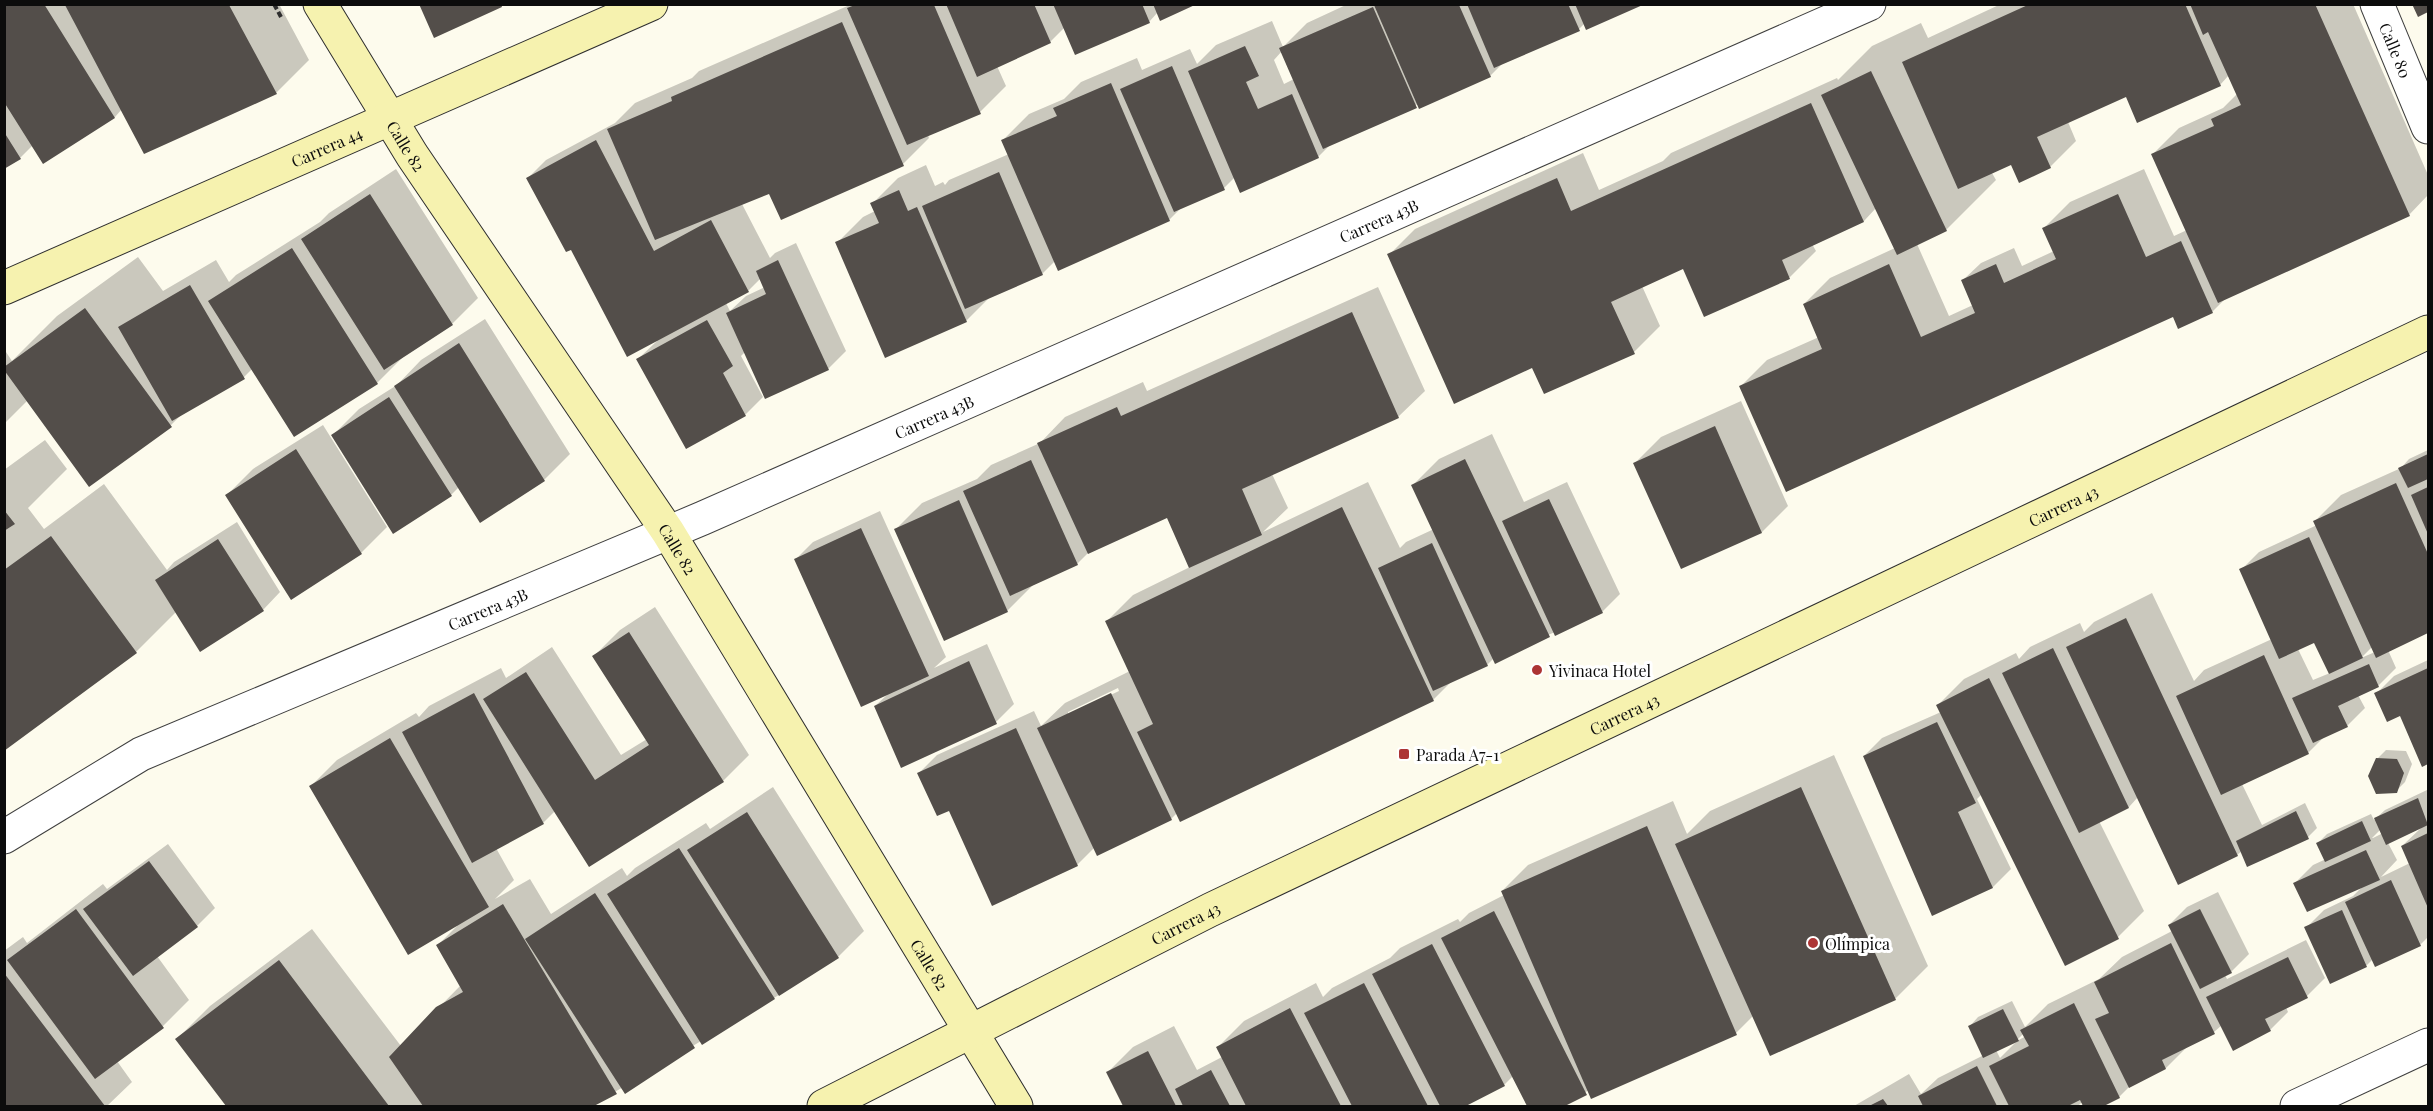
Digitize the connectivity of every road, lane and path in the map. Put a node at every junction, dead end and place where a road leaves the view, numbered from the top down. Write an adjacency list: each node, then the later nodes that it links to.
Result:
1 (320, 4): 5 (street, Calle 82)
2 (651, 4): 5 (street, Carrera 44)
3 (1869, 4): 9 (street, Carrera 43B)
4 (2376, 4): 6 (street, Calle 80)
5 (391, 119): 7 (street, Carrera 44); 9 (street, Calle 82)
6 (2428, 127)
7 (4, 288)
8 (2428, 332): 11 (street, Carrera 43)
9 (668, 532): 10 (street, Carrera 43B); 11 (street, Calle 82)
10 (4, 837)
11 (972, 1032): 13 (street, Carrera 43); 14 (street, Calle 82)
12 (2428, 1045): 15 (street)
13 (824, 1107)
14 (1016, 1107)
15 (2297, 1107)

